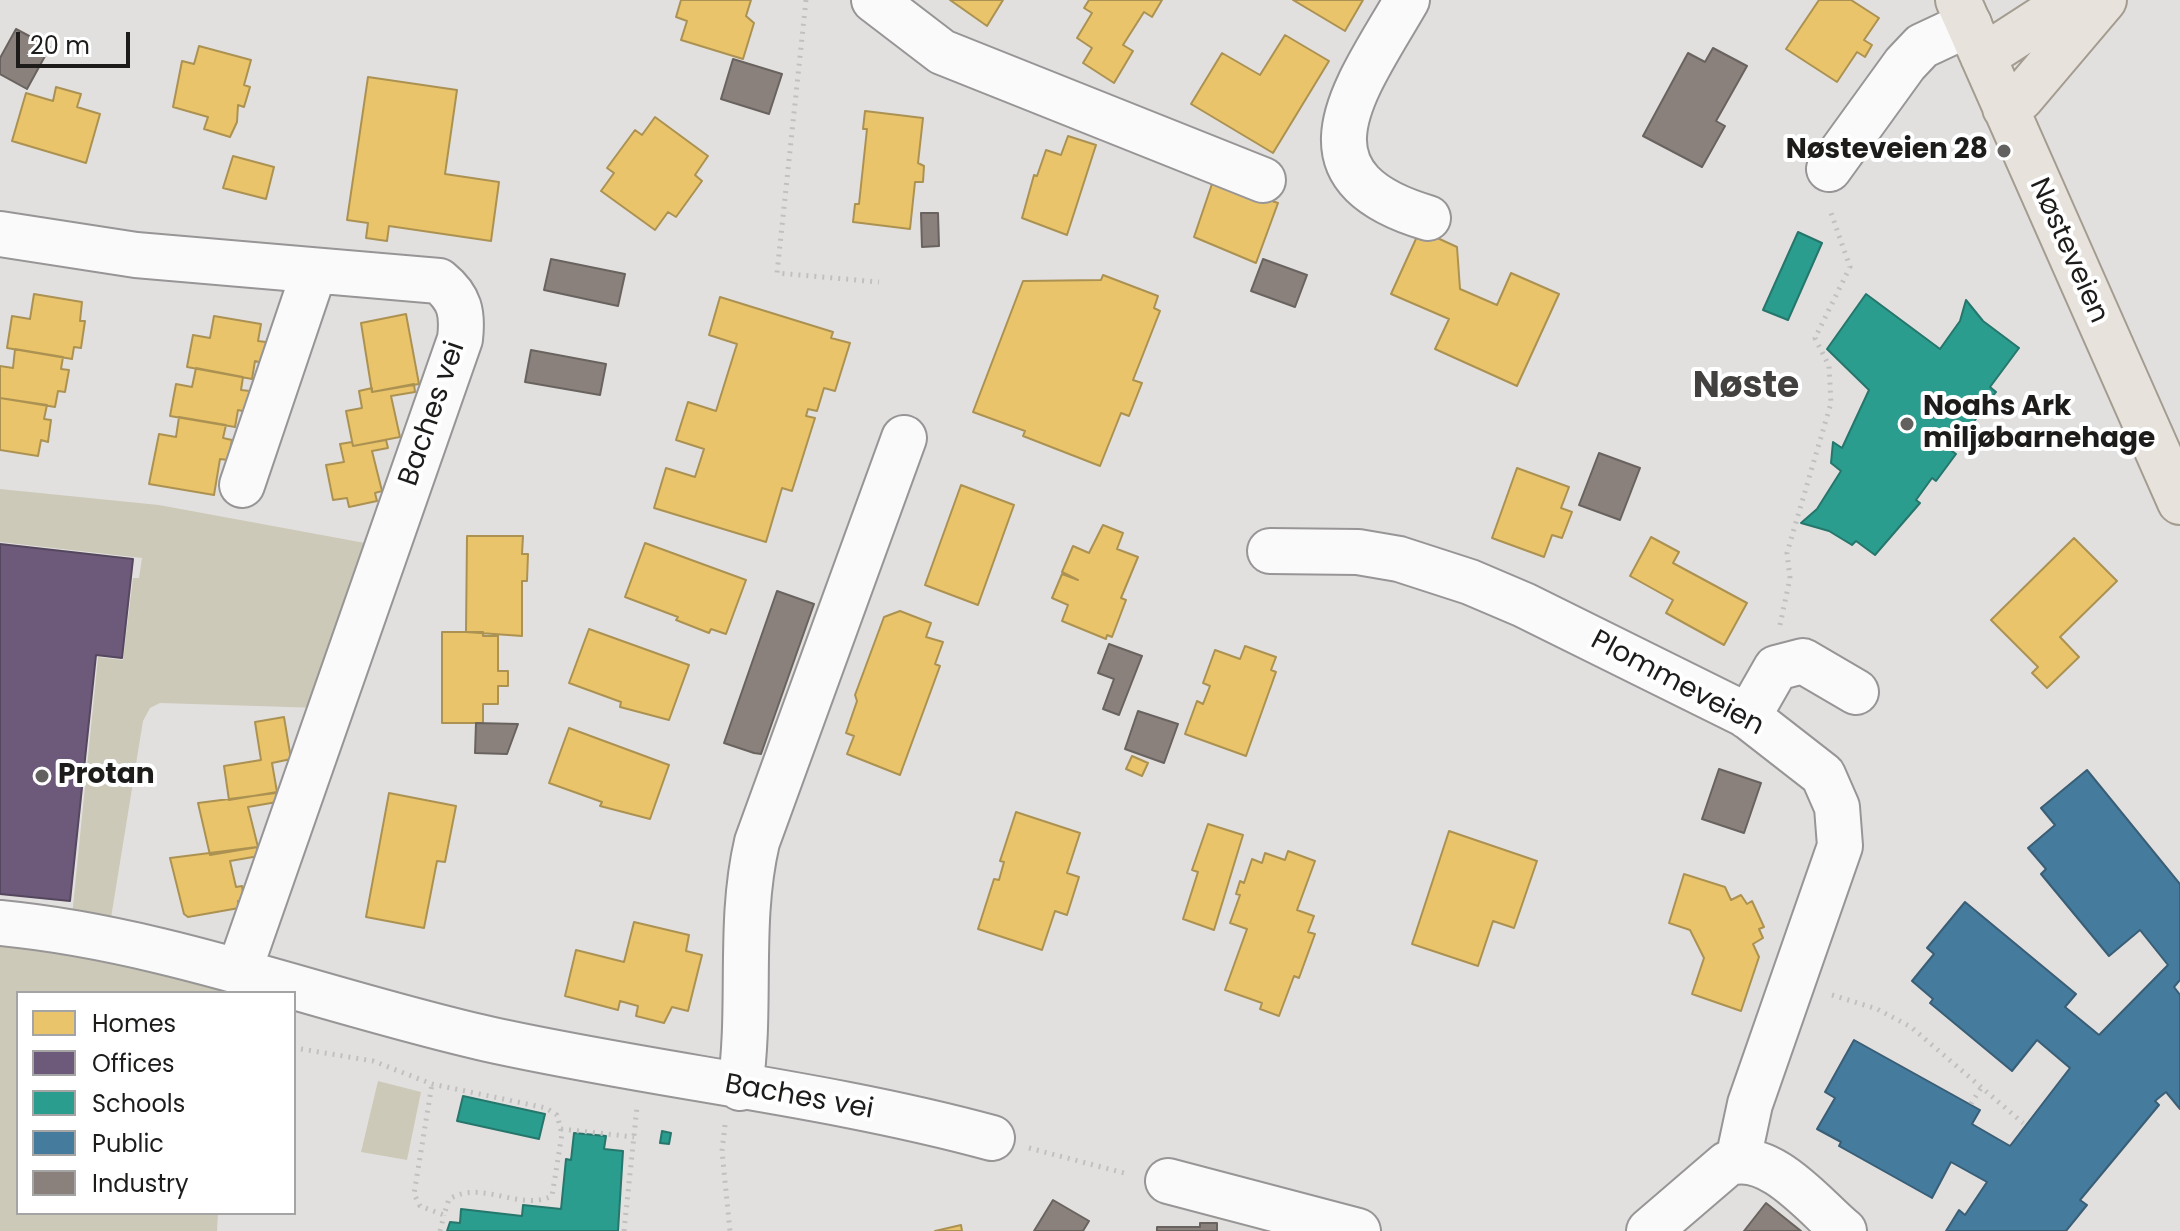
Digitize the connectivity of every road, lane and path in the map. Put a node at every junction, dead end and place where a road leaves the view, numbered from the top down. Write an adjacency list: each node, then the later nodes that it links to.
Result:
1 (806, 0): 14 (path)
2 (874, 0): 9 (street)
3 (1407, 0): 10 (street)
4 (2071, 0): 6 (main road)
5 (2104, 0): 7 (main road)
6 (1970, 27): 7 (main road, Nøsteveien); 8 (street)
7 (2005, 108): 17 (main road, Nøsteveien)
8 (1829, 169)
9 (1263, 180)
10 (1428, 218)
11 (1834, 221): 19 (path)
12 (0, 234): 13 (street, Baches vei)
13 (314, 272): 16 (street); 23 (street, Baches vei)
14 (879, 282)
15 (904, 438): 29 (street)
16 (242, 485)
17 (2180, 502)
18 (1270, 551): 21 (street, Plommeveien)
19 (1776, 668): 20 (street); 21 (street)
20 (1856, 692)
21 (1748, 717): 24 (street, Plommeveien)
22 (0, 923): 23 (street, Baches vei)
23 (239, 971): 26 (street, Baches vei)
24 (1793, 981): 28 (path); 35 (street, Plommeveien)
25 (301, 1049): 27 (path)
26 (643, 1071): 29 (street, Baches vei); 33 (path)
27 (432, 1084): 32 (path); 37 (path)
28 (1982, 1086): 30 (path); 31 (path)
29 (735, 1087): 34 (street, Baches vei); 41 (path)
30 (1971, 1104)
31 (2023, 1123)
32 (561, 1129): 33 (path); 37 (path)
33 (634, 1137): 40 (path)
34 (992, 1138): 36 (path)
35 (1738, 1160): 43 (street); 44 (street)
36 (1168, 1181): 38 (street)
37 (444, 1215): 39 (path)
38 (1263, 1220): 42 (street)
39 (440, 1231)
40 (624, 1231)
41 (730, 1231)
42 (1358, 1231)
43 (1649, 1231)
44 (1844, 1231)

